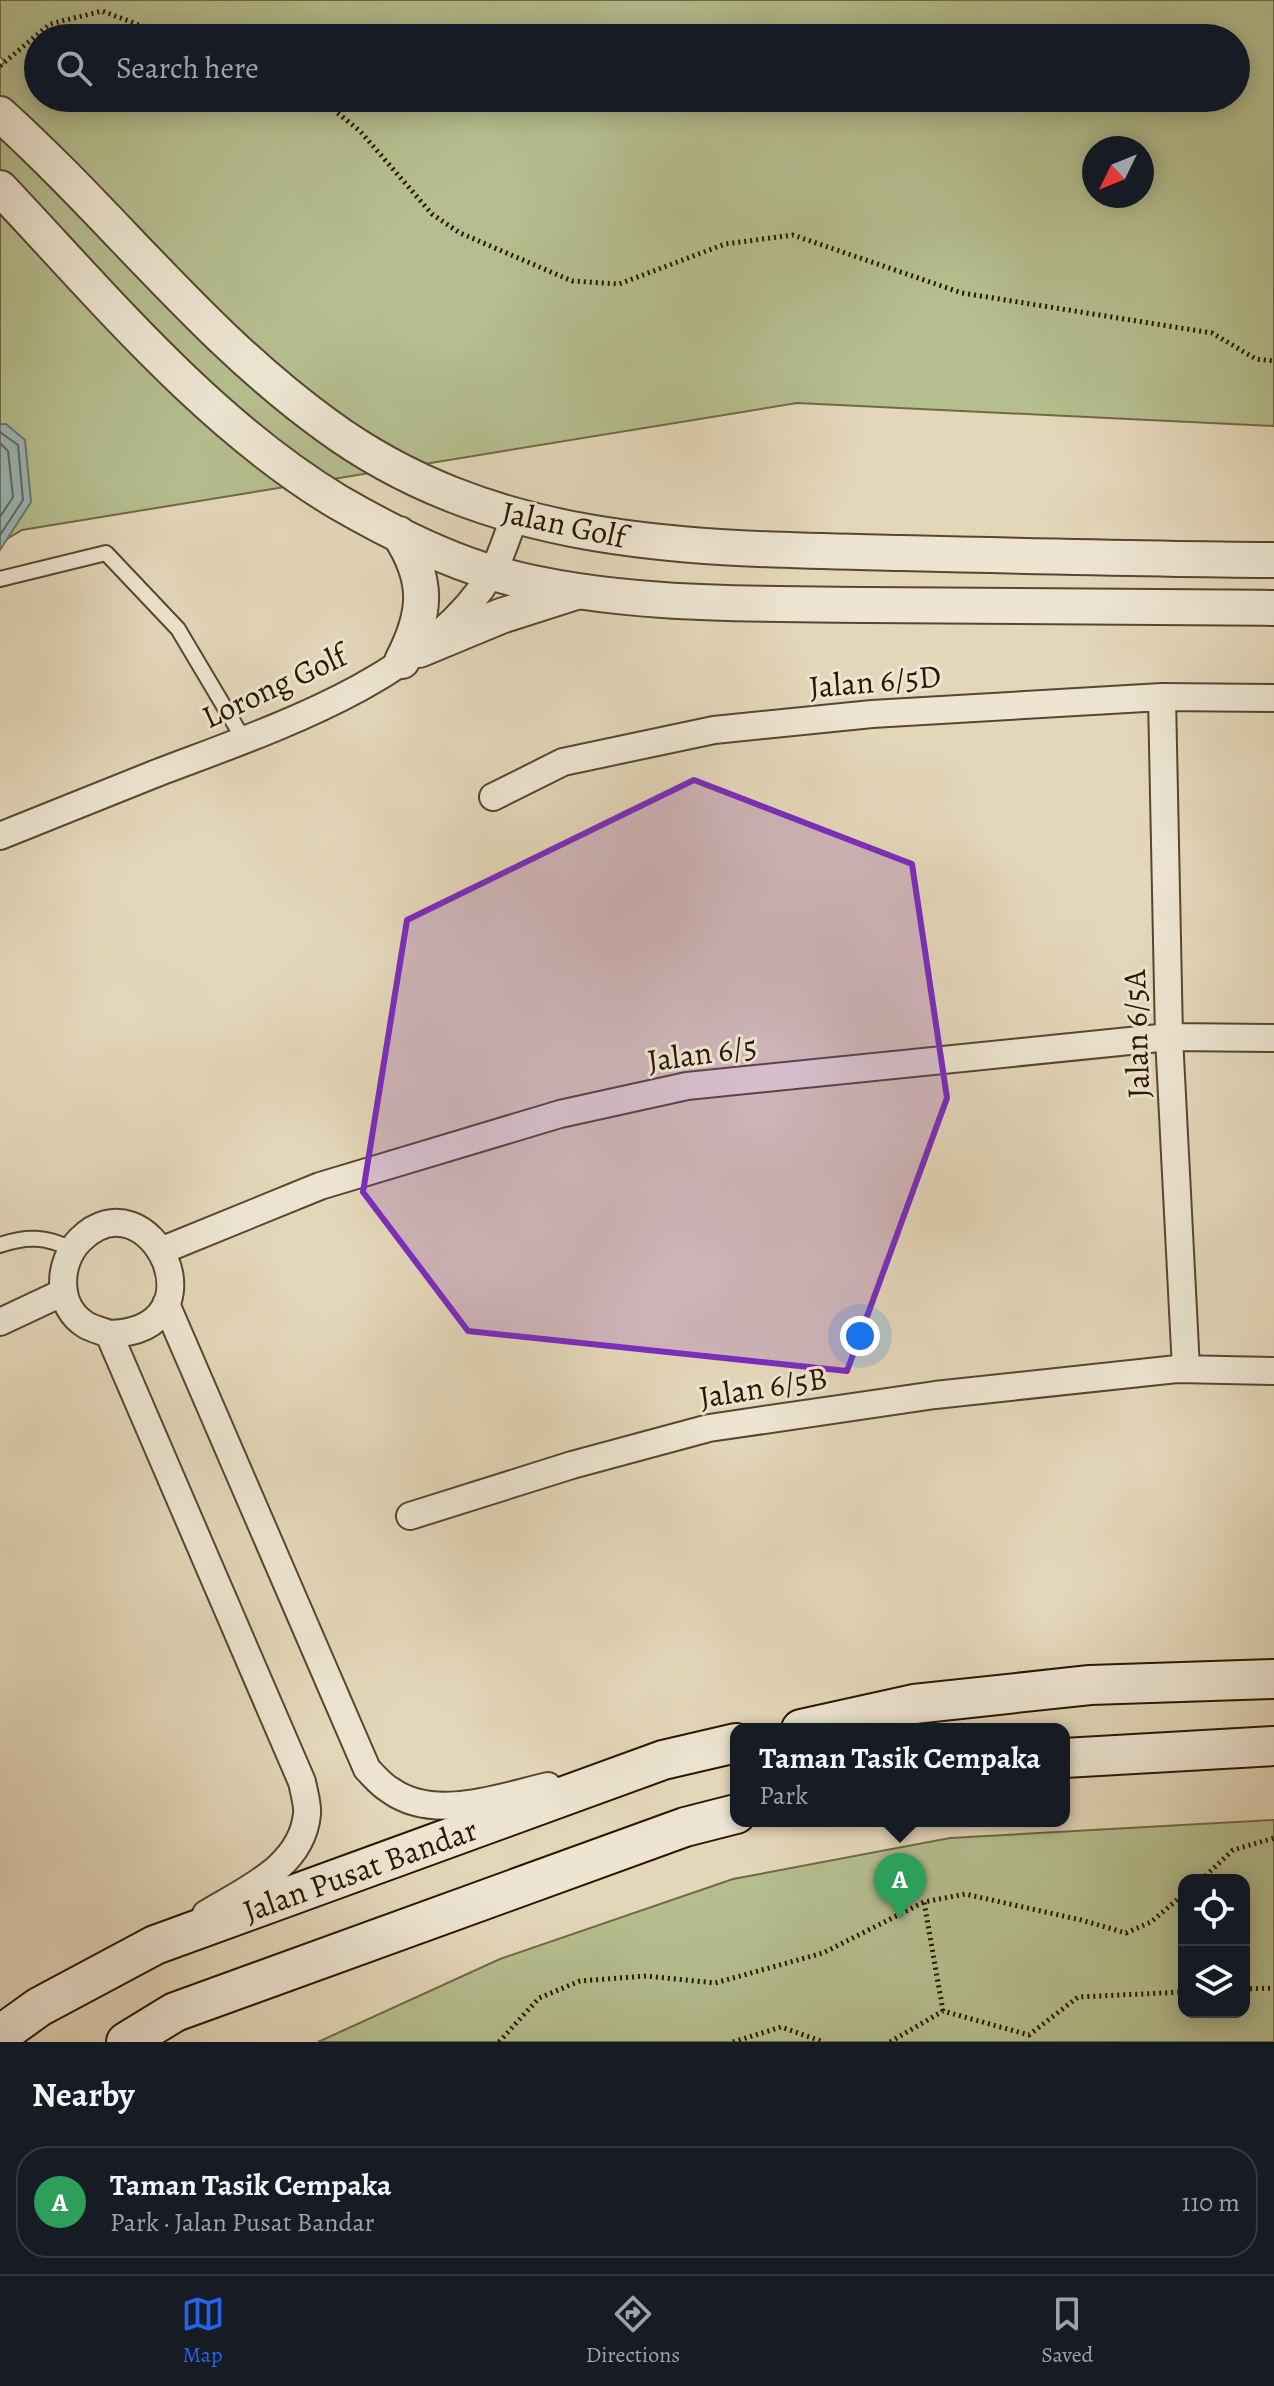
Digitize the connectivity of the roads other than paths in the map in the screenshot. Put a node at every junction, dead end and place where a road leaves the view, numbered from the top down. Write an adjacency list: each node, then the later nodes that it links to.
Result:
1 (0, 114): 3 (street, Jalan Golf)
2 (0, 188): 4 (street, Jalan Golf)
3 (514, 518): 5 (street, Jalan Golf); 6 (street, Lorong Golf)
4 (399, 534): 6 (street, Jalan Golf); 10 (street)
5 (1274, 560)
6 (492, 573): 8 (street, Jalan Golf); 10 (street, Lorong Golf)
7 (0, 579): 13 (lane)
8 (580, 591): 9 (street, Jalan Golf); 10 (street)
9 (1274, 608)
10 (410, 655): 13 (street, Lorong Golf)
11 (1162, 697): 12 (street, Jalan 6/5D); 14 (street, Jalan 6/5D); 16 (street, Jalan 6/5A)
12 (1274, 698)
13 (244, 740): 15 (street, Lorong Golf)
14 (493, 797)
15 (0, 836)
16 (1169, 1037): 17 (street, Jalan 6/5); 20 (street, Jalan 6/5); 25 (street, Jalan 6/5A)
17 (1274, 1038)
18 (0, 1245): 19 (lane)
19 (71, 1249): 20 (street); 21 (street)
20 (163, 1250): 22 (street)
21 (64, 1292): 23 (street); 24 (street)
22 (166, 1304): 24 (street); 33 (street)
23 (0, 1322)
24 (109, 1334): 35 (street)
25 (1186, 1369): 26 (street, Jalan 6/5B); 27 (street, Jalan 6/5B)
26 (1274, 1371)
27 (410, 1516)
28 (1274, 1679): 29 (main road)
29 (828, 1723)
30 (730, 1744): 33 (main road, Jalan Pusat Bandar)
31 (1274, 1746): 32 (main road)
32 (1070, 1758)
33 (663, 1760): 35 (main road, Jalan Pusat Bandar)
34 (730, 1816): 37 (main road)
35 (155, 1945): 36 (main road, Jalan Pusat Bandar)
36 (0, 2035)
37 (126, 2042)

